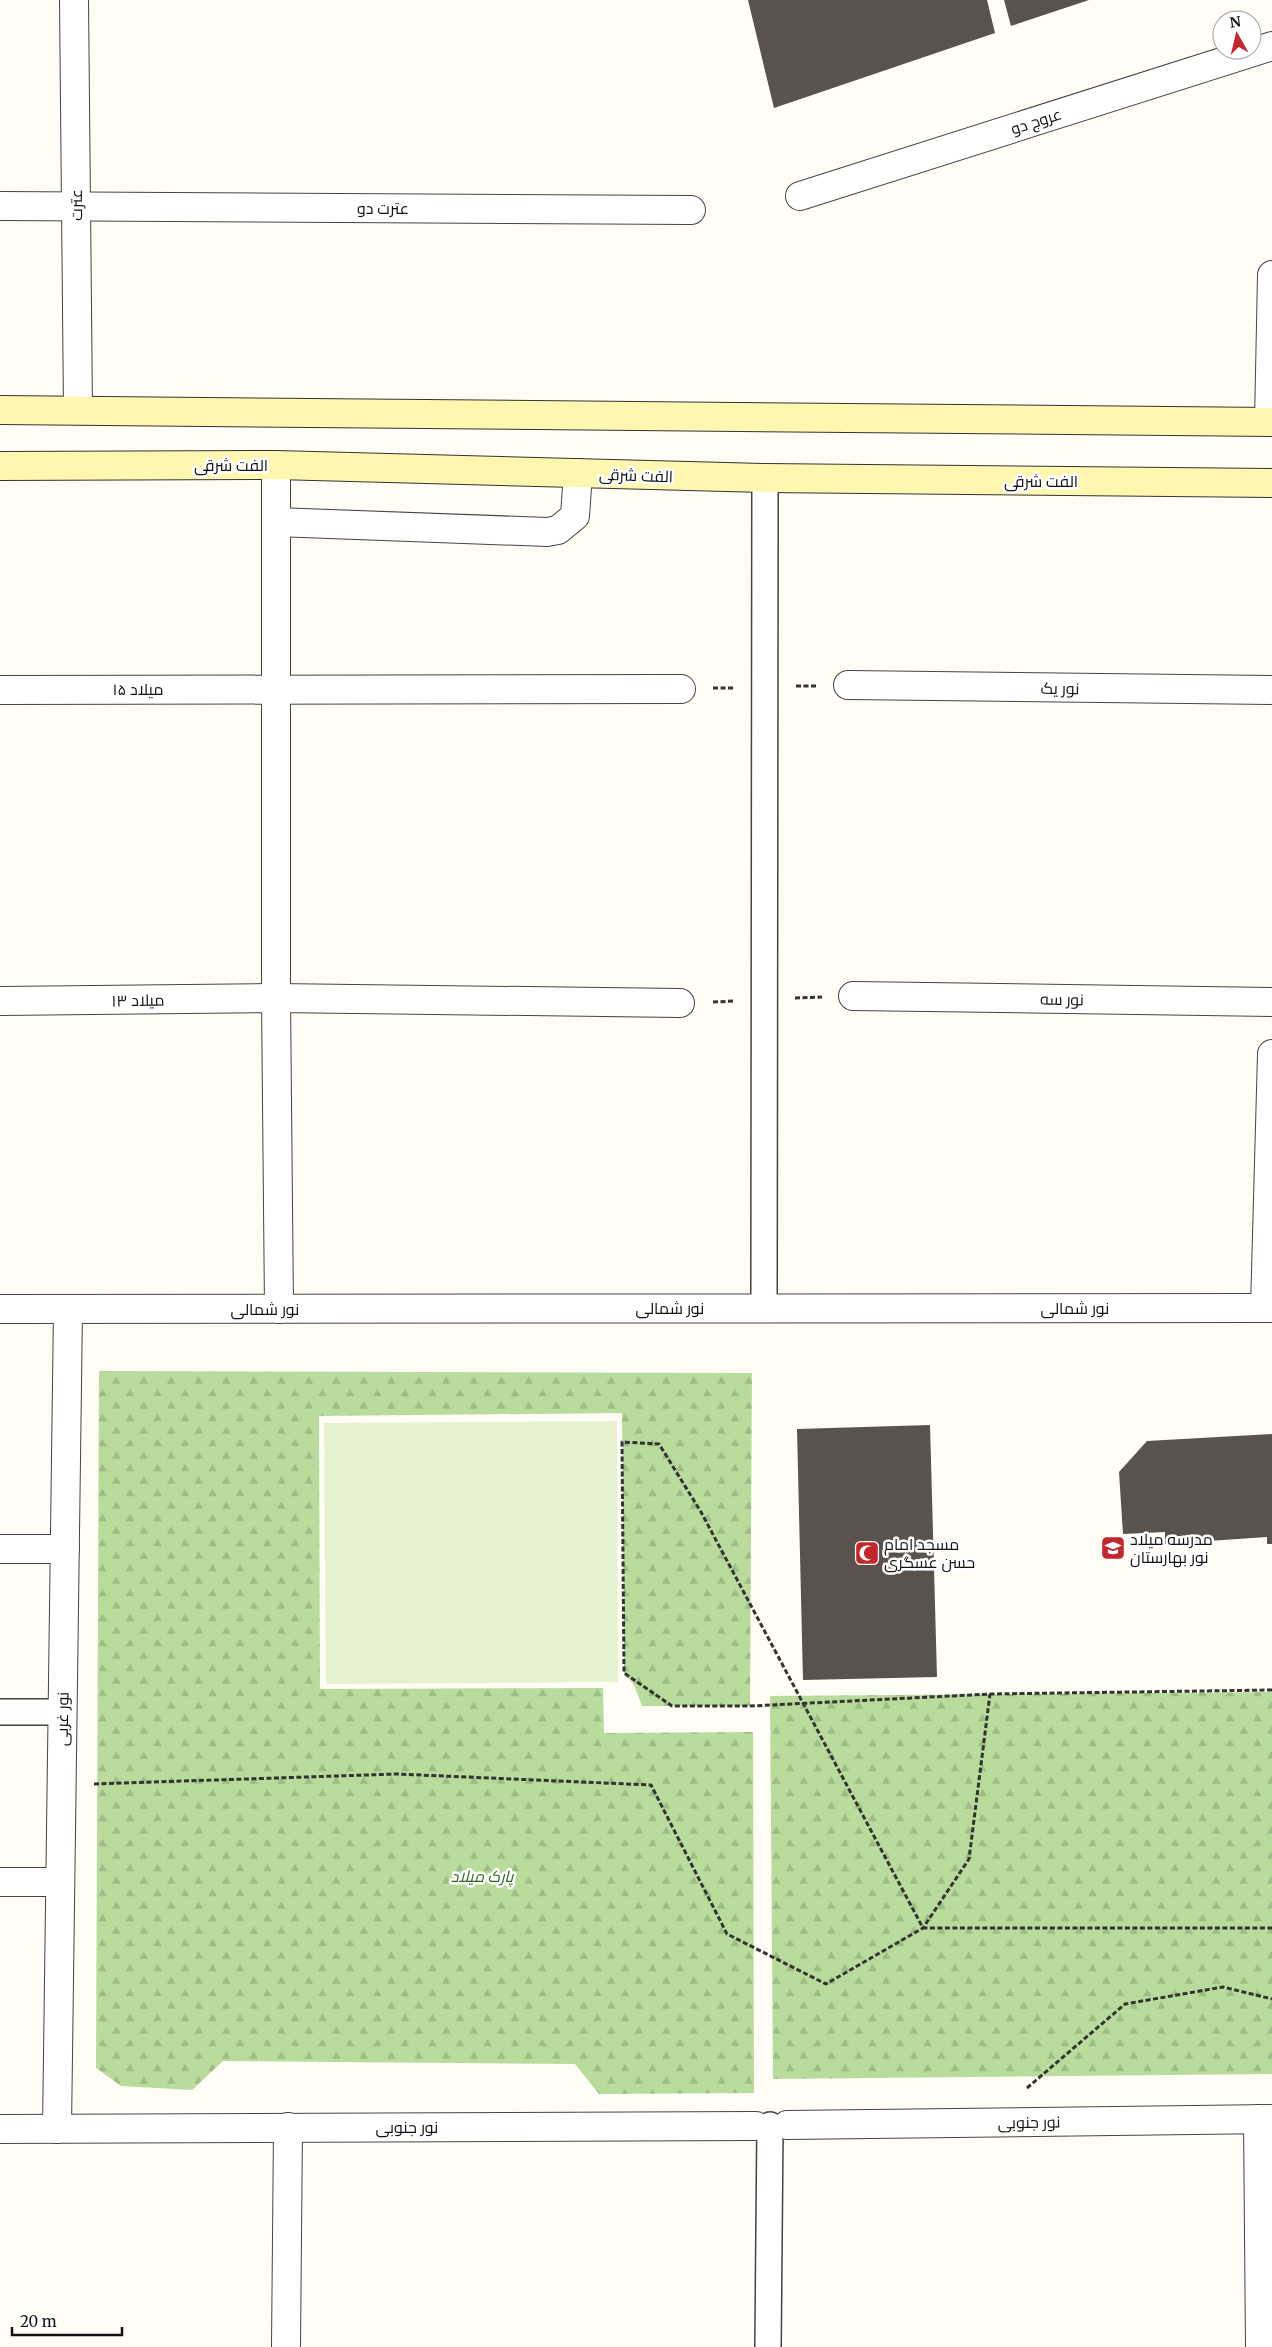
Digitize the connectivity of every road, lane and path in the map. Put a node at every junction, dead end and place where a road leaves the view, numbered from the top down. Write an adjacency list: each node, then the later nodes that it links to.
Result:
1 (74, 0): 5 (street, عترت)
2 (1272, 46): 3 (street, عروج دو)
3 (800, 196)
4 (0, 206): 5 (street, عترت دو)
5 (76, 206): 6 (street, عترت دو); 9 (street, عترت)
6 (690, 210)
7 (1272, 275): 10 (street)
8 (0, 410): 9 (main road)
9 (78, 410): 10 (main road)
10 (1271, 422)
11 (0, 466): 12 (main road, الفت شرقی)
12 (276, 466): 13 (main road, الفت شرقی); 16 (street)
13 (578, 473): 14 (main road, الفت شرقی); 16 (street)
14 (765, 478): 15 (main road, الفت شرقی); 28 (street)
15 (1272, 483)
16 (276, 522): 18 (street)
17 (848, 685): 21 (street, نور یک)
18 (276, 689): 19 (street, میلاد ۱۵); 20 (street, میلاد ۱۵); 23 (street)
19 (681, 689)
20 (0, 690)
21 (1272, 690)
22 (853, 996): 25 (street, نور سه)
23 (276, 998): 24 (street, میلاد ۱۳); 26 (street, میلاد ۱۳); 32 (street)
24 (0, 1001)
25 (1272, 1002)
26 (680, 1003)
27 (1272, 1054): 29 (street)
28 (764, 1308): 29 (street, نور شمالی); 32 (street, نور شمالی)
29 (1269, 1308)
30 (0, 1309): 31 (street, نور شمالی)
31 (68, 1309): 32 (street, نور شمالی); 34 (street, نور غربی)
32 (279, 1309)
33 (0, 1549): 34 (street)
34 (64, 1549): 38 (street, نور غربی)
35 (1272, 1690): 36 (path)
36 (990, 1694): 42 (path); 42 (path)
37 (0, 1712): 38 (street)
38 (62, 1712): 39 (street, نور غربی)
39 (61, 1785): 41 (street, نور غربی); 42 (path)
40 (0, 1882): 41 (street)
41 (60, 1882): 50 (street, نور غربی)
42 (923, 1928): 43 (path)
43 (1272, 1928)
44 (1272, 1999): 46 (path)
45 (1265, 2119): 46 (street, نور جنوبی); 53 (street)
46 (986, 2123): 47 (street, نور جنوبی)
47 (771, 2125): 48 (street, نور جنوبی); 52 (street)
48 (288, 2127): 50 (street, نور جنوبی); 51 (street)
49 (0, 2129): 50 (street, نور جنوبی)
50 (57, 2129)
51 (286, 2347)
52 (768, 2347)
53 (1260, 2347)

